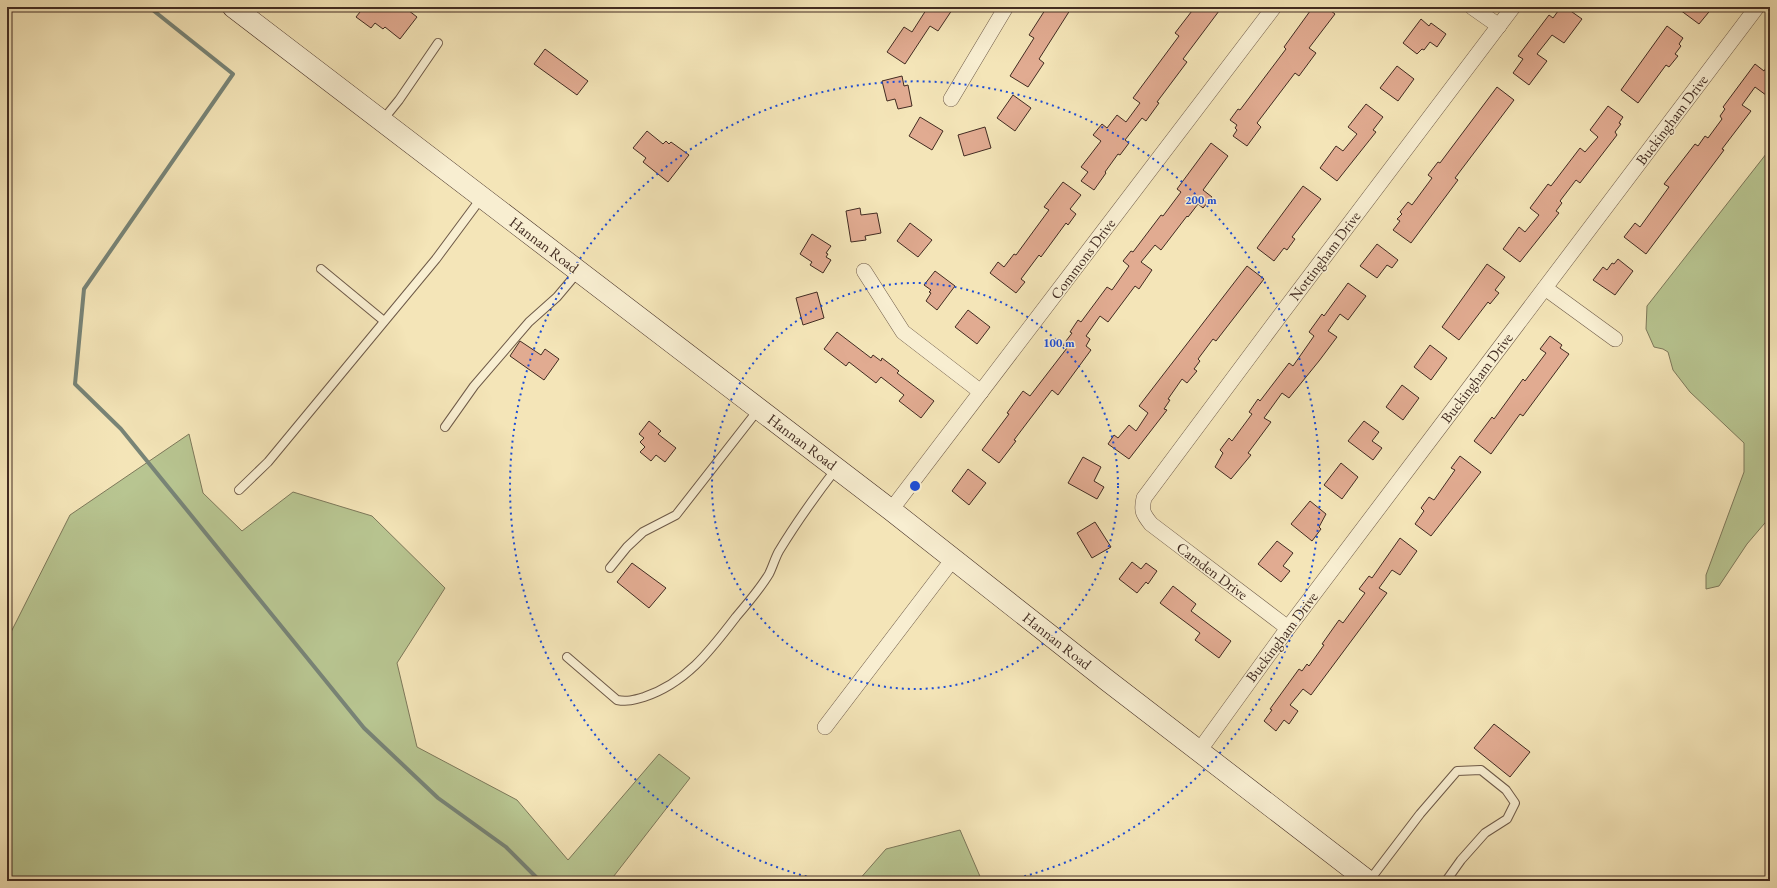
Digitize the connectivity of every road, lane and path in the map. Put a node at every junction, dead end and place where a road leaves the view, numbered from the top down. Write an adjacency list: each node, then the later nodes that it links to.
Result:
1 (233, 7): 10 (street, Hannan Road)
2 (1006, 7): 9 (street)
3 (1274, 7): 18 (street, Commons Drive)
4 (1472, 7): 7 (street)
5 (1514, 7): 7 (street, Nottingham Drive)
6 (1757, 7): 15 (street, Buckingham Drive)
7 (1499, 26): 23 (street, Nottingham Drive)
8 (438, 43): 10 (lane)
9 (951, 98)
10 (382, 121): 11 (street, Hannan Road)
11 (482, 197): 14 (street, Hannan Road); 16 (lane)
12 (321, 269): 16 (lane)
13 (864, 271): 18 (street)
14 (578, 272): 19 (street, Hannan Road); 20 (lane)
15 (1545, 288): 17 (street); 27 (street, Buckingham Drive)
16 (384, 321): 22 (lane)
17 (1615, 339)
18 (981, 392): 24 (street, Commons Drive)
19 (758, 409): 21 (street, Hannan Road); 26 (lane)
20 (445, 427)
21 (837, 469): 24 (street, Hannan Road); 28 (lane)
22 (239, 490)
23 (1142, 508): 27 (street, Camden Drive)
24 (891, 510): 25 (street, Hannan Road)
25 (953, 559): 29 (street); 30 (street, Hannan Road)
26 (610, 568)
27 (1288, 628): 30 (street, Buckingham Drive)
28 (567, 657)
29 (825, 727)
30 (1199, 751): 31 (street, Hannan Road)
31 (1368, 881): 32 (lane)
32 (1446, 881)

